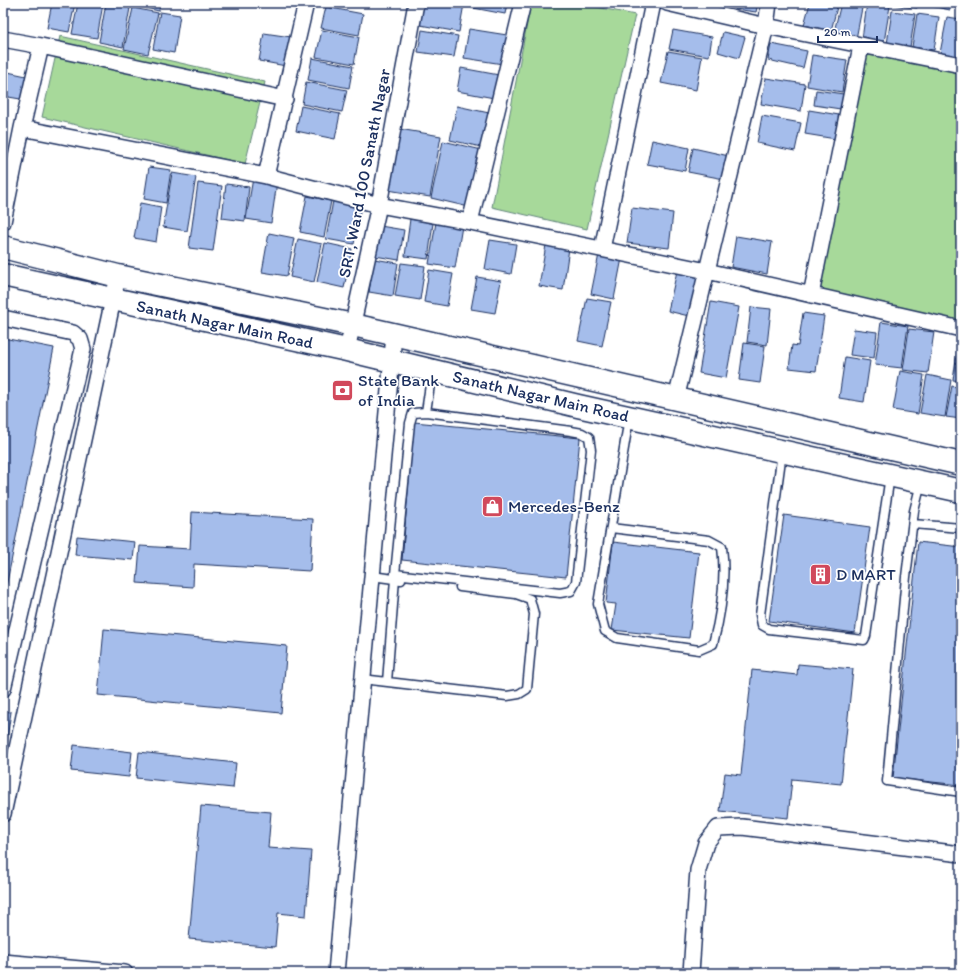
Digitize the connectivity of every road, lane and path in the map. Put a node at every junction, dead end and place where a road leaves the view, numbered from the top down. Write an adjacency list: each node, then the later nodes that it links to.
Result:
1 (306, 3): 12 (street)
2 (416, 3): 15 (street, SRT, Ward 100 Sanath Nagar)
3 (523, 3): 17 (street)
4 (653, 3): 19 (street)
5 (667, 3): 7 (street)
6 (769, 3): 7 (street)
7 (766, 26): 10 (street); 20 (street)
8 (3, 39): 9 (street)
9 (41, 46): 12 (street); 13 (street)
10 (861, 46): 11 (street); 23 (street)
11 (961, 65)
12 (284, 99): 14 (street)
13 (22, 128): 14 (street); 16 (street)
14 (266, 176): 15 (street)
15 (379, 205): 17 (street); 26 (street, SRT, Ward 100 Sanath Nagar)
16 (3, 222)
17 (470, 222): 19 (street)
18 (3, 247): 22 (street, Sanath Nagar Main Road)
19 (602, 249): 20 (street)
20 (707, 271): 23 (street); 32 (street)
21 (3, 275): 24 (street, Sanath Nagar Main Road)
22 (118, 276): 24 (street); 26 (street, Sanath Nagar Main Road)
23 (811, 295): 27 (street)
24 (112, 300): 29 (street, Sanath Nagar Main Road); 49 (street)
25 (3, 318): 47 (street)
26 (353, 326): 28 (street, Sanath Nagar Main Road); 29 (street, SRT, Ward 100 Sanath Nagar)
27 (961, 329)
28 (394, 335): 30 (street); 32 (street, Sanath Nagar Main Road)
29 (346, 350): 30 (street, Sanath Nagar Main Road)
30 (391, 360): 31 (street, Sanath Nagar Main Road); 43 (street)
31 (432, 370): 33 (lane); 34 (street, Sanath Nagar Main Road)
32 (676, 399): 36 (street, Sanath Nagar Main Road)
33 (426, 412): 44 (lane); 44 (lane)
34 (629, 418): 35 (street, Sanath Nagar Main Road); 41 (lane)
35 (782, 452): 37 (street, Sanath Nagar Main Road); 37 (lane)
36 (961, 464)
37 (890, 476): 38 (street, Sanath Nagar Main Road)
38 (921, 482): 39 (street, Sanath Nagar Main Road); 40 (lane)
39 (961, 491)
40 (913, 524): 42 (lane); 48 (lane)
41 (611, 528): 41 (lane)
42 (961, 528)
43 (372, 574): 44 (lane); 45 (street)
44 (395, 577): 46 (lane); 46 (lane)
45 (362, 679): 46 (lane); 53 (street)
46 (387, 682)
47 (3, 688)
48 (961, 792)
49 (3, 814)
50 (961, 854): 54 (street)
51 (3, 962): 52 (street)
52 (125, 973)
53 (336, 973)
54 (691, 973)

